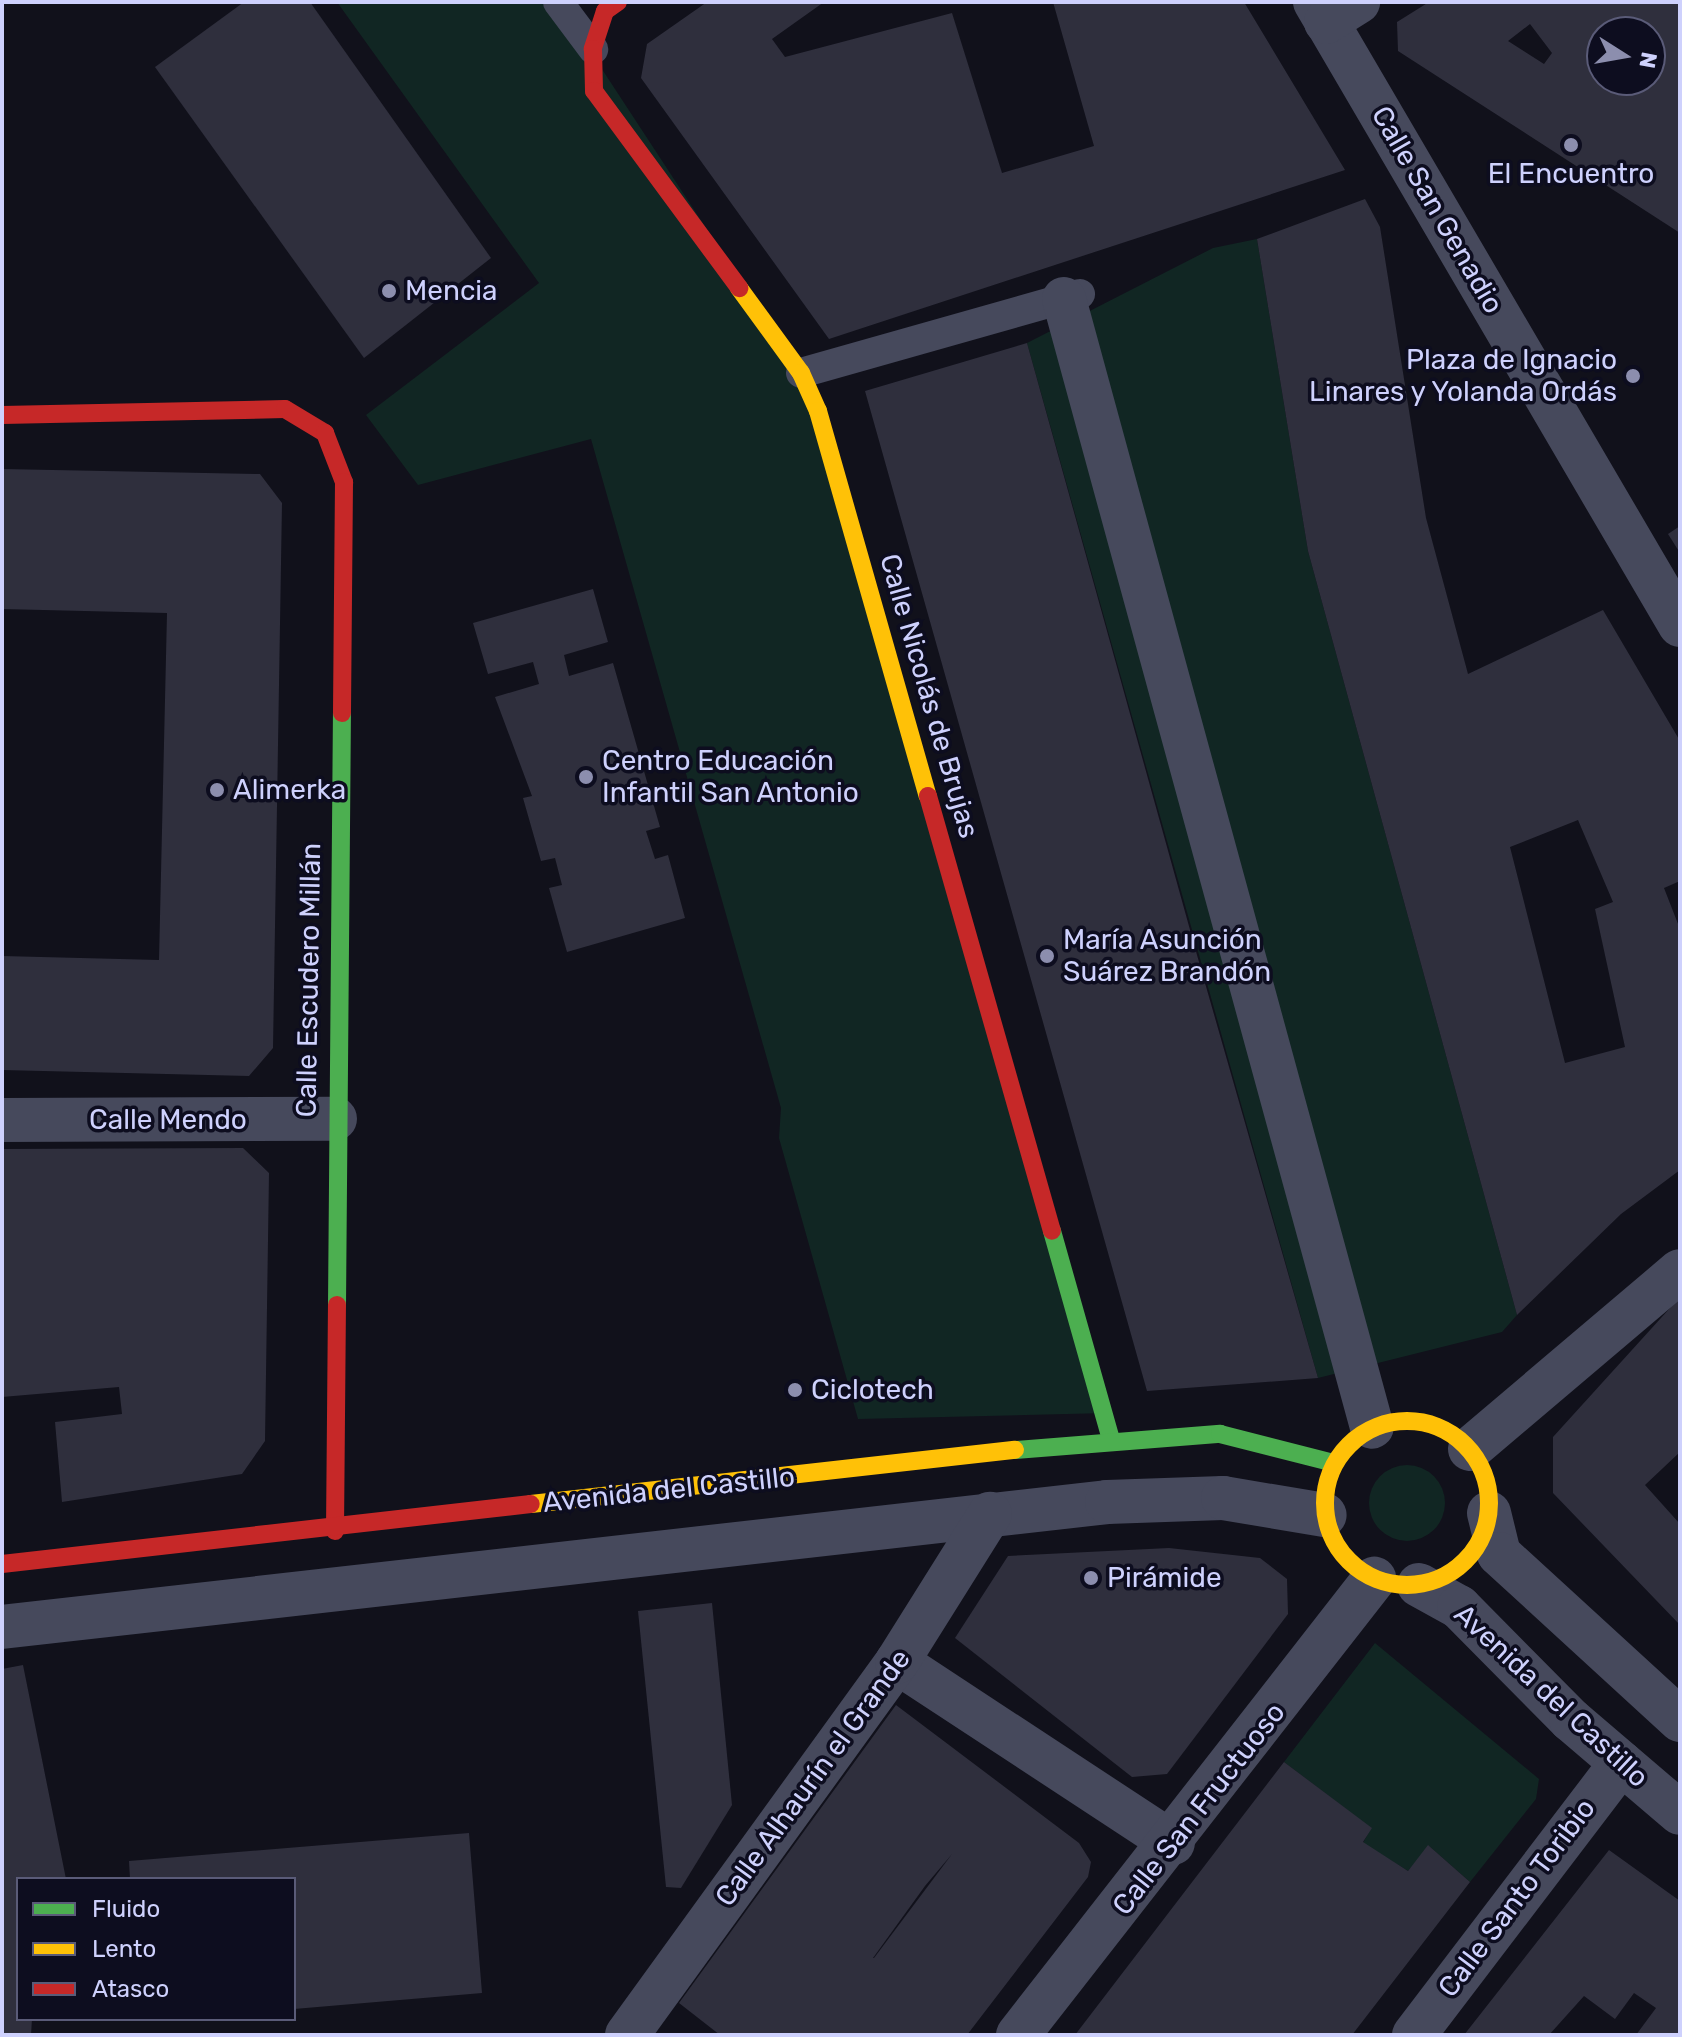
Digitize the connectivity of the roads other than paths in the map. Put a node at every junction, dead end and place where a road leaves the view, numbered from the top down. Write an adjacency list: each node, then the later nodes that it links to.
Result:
1 (558, 2): 4 (lane)
2 (618, 2): 4 (street, Calle Nicolás de Brujas)
3 (1333, 9): 8 (street, Calle San Genadio)
4 (593, 49): 6 (street, Calle Nicolás de Brujas)
5 (1073, 296): 6 (lane); 12 (street)
6 (801, 373): 13 (street, Calle Nicolás de Brujas)
7 (2, 415): 9 (street, Calle Escudero Millán)
8 (1680, 625)
9 (335, 1119): 10 (street, Calle Mendo); 19 (street, Calle Escudero Millán)
10 (2, 1120)
11 (1680, 1271): 14 (street)
12 (1372, 1427): 14 (street); 15 (street)
13 (1111, 1439): 15 (street, Avenida del Castillo); 19 (street, Avenida del Castillo)
14 (1470, 1449): 16 (street)
15 (1334, 1463): 18 (street)
16 (1489, 1513): 22 (street); 25 (street)
17 (990, 1514): 18 (street, Avenida del Castillo); 23 (street, Avenida del Castillo); 24 (street, Calle Alhaurín el Grande)
18 (1325, 1515): 21 (street)
19 (335, 1531): 20 (street, Avenida del Castillo)
20 (2, 1564)
21 (1374, 1579): 22 (street); 28 (street, Calle San Fructuoso)
22 (1419, 1585): 26 (street, Avenida del Castillo)
23 (2, 1627)
24 (897, 1662): 28 (street); 29 (street, Calle Alhaurín el Grande)
25 (1680, 1720)
26 (1621, 1763): 27 (street, Avenida del Castillo); 31 (street, Calle Santo Toribio)
27 (1680, 1813)
28 (1173, 1843): 30 (street, Calle San Fructuoso)
29 (627, 2035)
30 (1018, 2035)
31 (1414, 2035)

